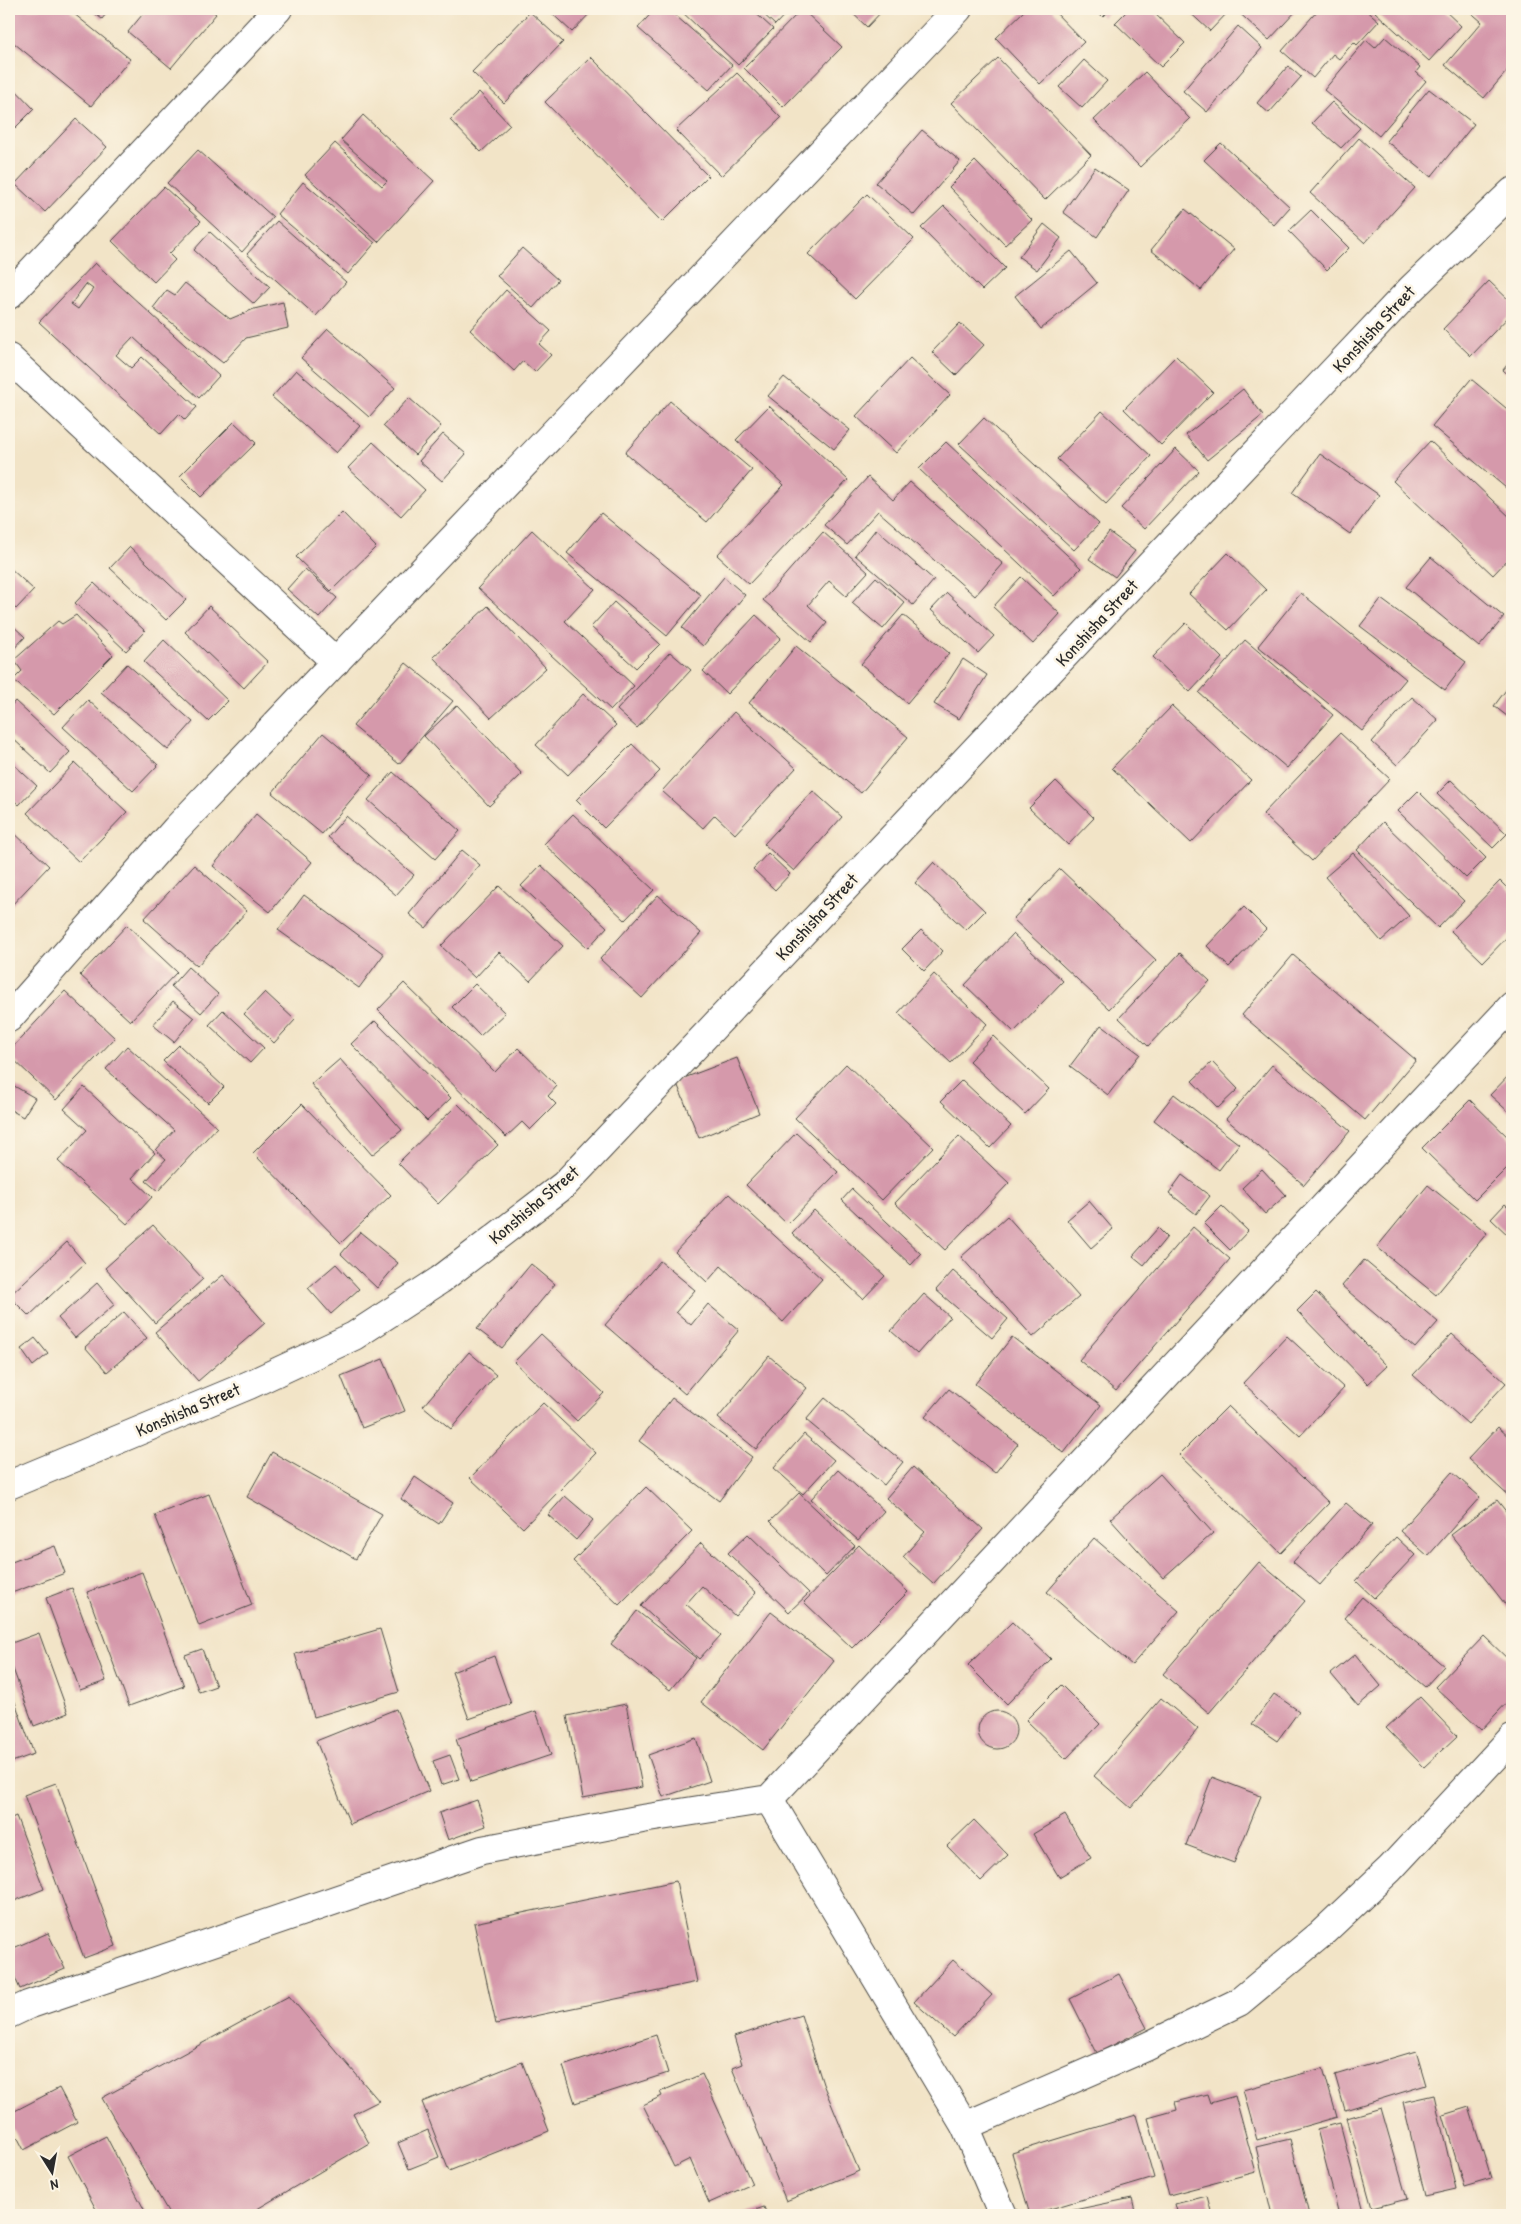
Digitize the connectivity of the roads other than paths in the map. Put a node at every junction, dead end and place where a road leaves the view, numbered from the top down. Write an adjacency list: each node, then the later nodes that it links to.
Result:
1 (278, 9): 4 (street)
2 (958, 9): 6 (street)
3 (1512, 192): 9 (street, Konshisha Street)
4 (9, 295)
5 (9, 358): 6 (street)
6 (336, 662): 8 (street)
7 (1512, 1006): 11 (street)
8 (9, 1018)
9 (9, 1485)
10 (1512, 1738): 13 (street)
11 (769, 1799): 12 (street); 13 (street)
12 (9, 2014)
13 (964, 2126): 14 (street)
14 (1003, 2215)

